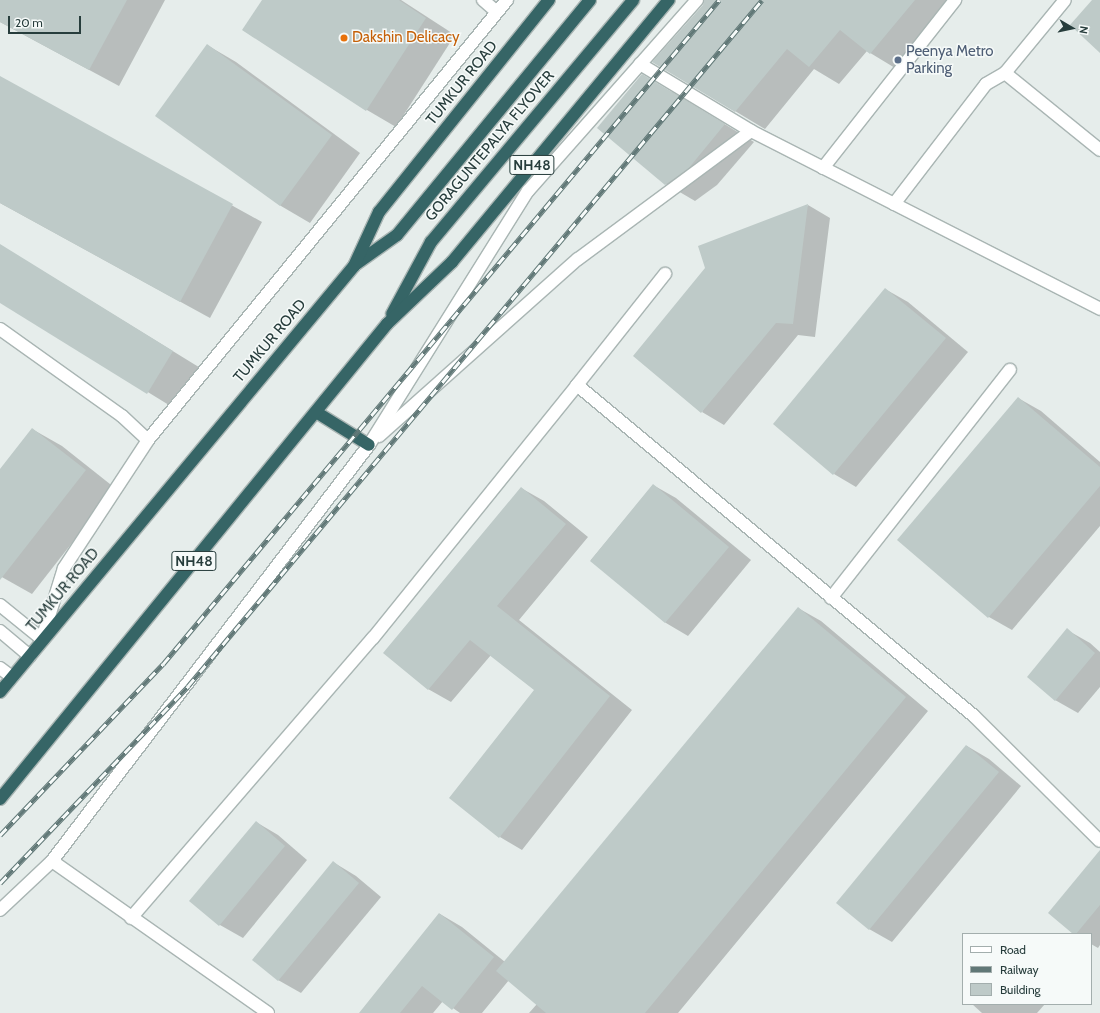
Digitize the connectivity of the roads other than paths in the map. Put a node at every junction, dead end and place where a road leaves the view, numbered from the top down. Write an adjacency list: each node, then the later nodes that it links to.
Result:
1 (483, 0): 10 (street)
2 (506, 0): 10 (street)
3 (548, 0): 17 (highway, TUMKUR ROAD)
4 (590, 0): 17 (highway, GORAGUNTEPALYA FLYOVER)
5 (633, 0): 20 (highway, GORAGUNTEPALYA FLYOVER)
6 (669, 0): 20 (highway, NH48)
7 (697, 0): 11 (street)
8 (955, 0): 15 (street)
9 (1065, 0): 12 (street)
10 (497, 12): 25 (street)
11 (640, 64): 13 (street); 26 (street)
12 (1005, 73): 14 (street); 16 (street)
13 (751, 131): 15 (street); 26 (street)
14 (1100, 150)
15 (824, 168): 16 (street)
16 (894, 204): 19 (street)
17 (354, 266): 30 (highway, TUMKUR ROAD)
18 (665, 274): 23 (street)
19 (1100, 309)
20 (387, 324): 24 (highway, NH48)
21 (0, 329): 25 (street)
22 (1010, 370): 27 (street)
23 (577, 385): 27 (street); 39 (street)
24 (316, 412): 26 (highway); 35 (highway, NH48)
25 (148, 440): 30 (street)
26 (369, 444): 37 (street)
27 (831, 598): 36 (street)
28 (0, 605): 30 (street)
29 (0, 631): 31 (street)
30 (42, 639): 31 (highway, TUMKUR ROAD)
31 (30, 656): 33 (highway, TUMKUR ROAD)
32 (0, 668): 33 (street)
33 (12, 677): 34 (highway, TUMKUR ROAD)
34 (0, 692)
35 (0, 798)
36 (1100, 841)
37 (52, 861): 38 (street); 39 (street)
38 (0, 910)
39 (131, 918): 40 (street)
40 (268, 1013)

